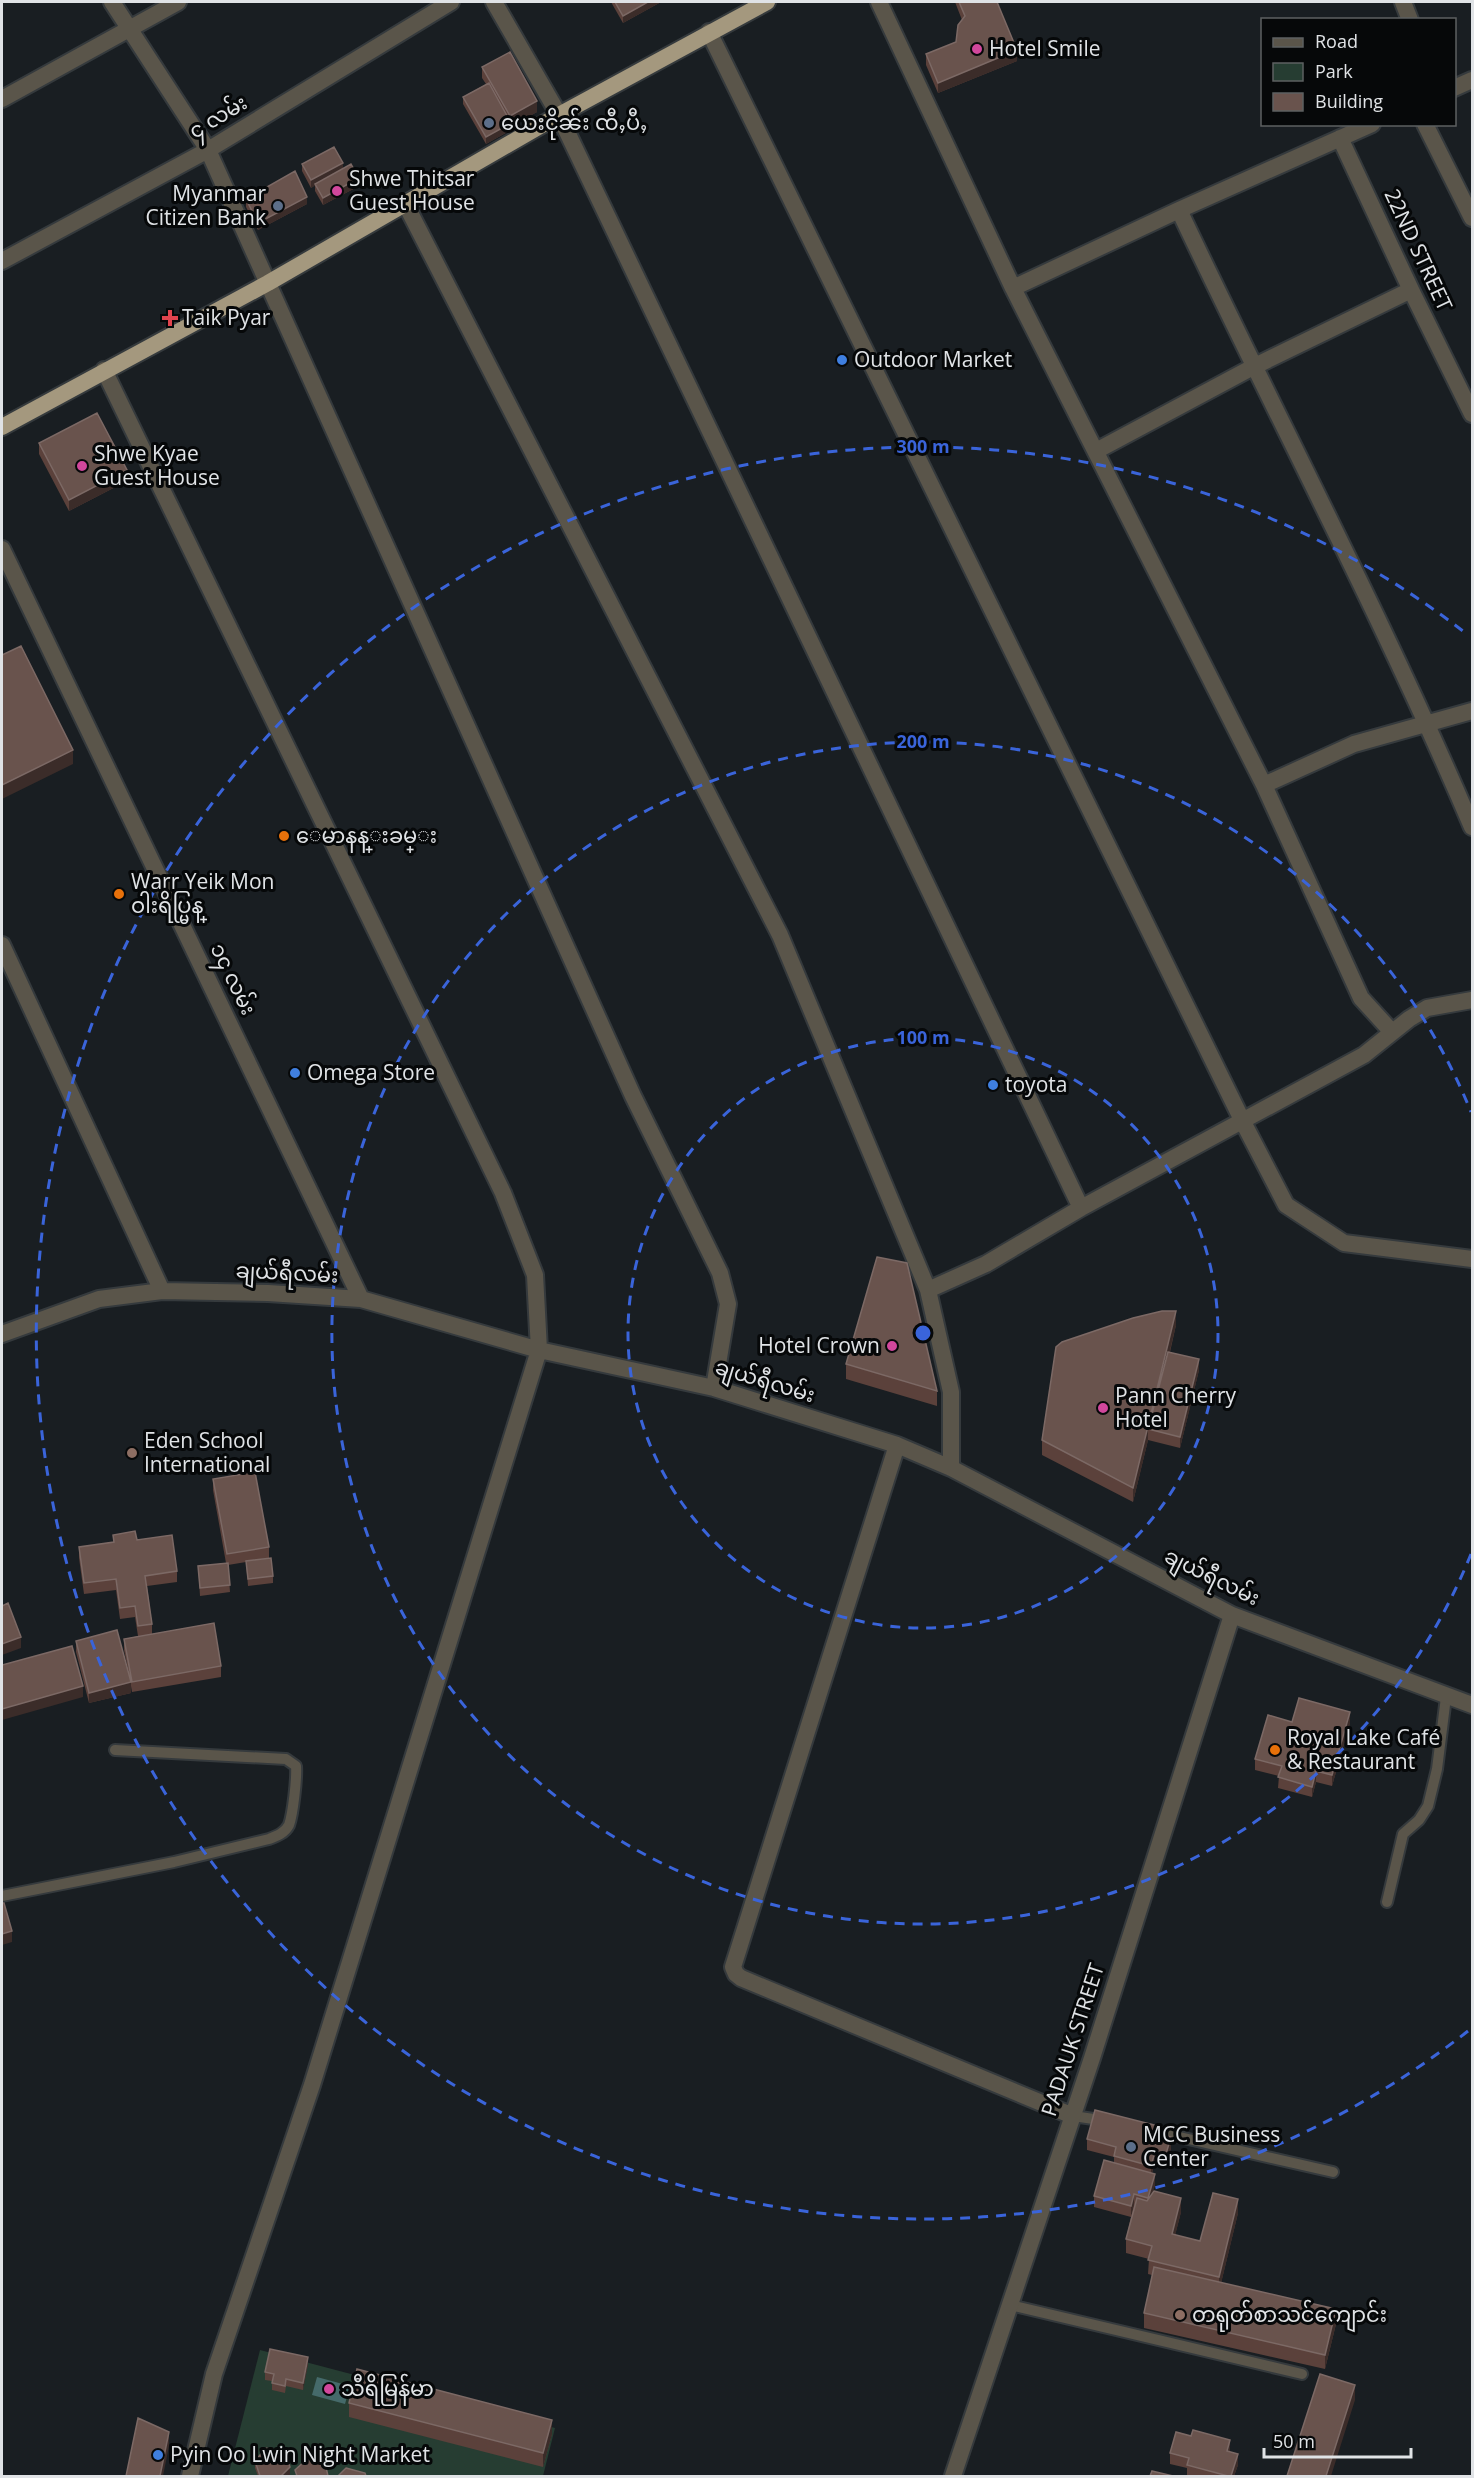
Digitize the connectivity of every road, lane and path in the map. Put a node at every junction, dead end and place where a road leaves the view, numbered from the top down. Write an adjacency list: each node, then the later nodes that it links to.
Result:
1 (112, 2): 9 (street)
2 (178, 2): 9 (street)
3 (451, 2): 18 (street, ၄ လမ်း)
4 (494, 2): 14 (street)
5 (767, 2): 10 (highway)
6 (879, 2): 24 (street)
7 (1402, 2): 8 (street)
8 (1409, 18)
9 (129, 29): 13 (street); 18 (street)
10 (709, 32): 14 (highway); 39 (street)
11 (1473, 80): 12 (street)
12 (1456, 88)
13 (2, 99)
14 (559, 115): 19 (highway); 40 (street)
15 (1367, 126): 17 (street)
16 (1426, 126): 21 (street)
17 (1340, 138): 20 (street); 25 (street, 22ND STREET)
18 (208, 150): 22 (street, ၄ လမ်း); 23 (street)
19 (405, 203): 23 (highway); 42 (street)
20 (1179, 210): 24 (street); 26 (street)
21 (1473, 218)
22 (2, 261)
23 (267, 283): 27 (highway); 47 (street)
24 (1013, 288): 30 (street)
25 (1411, 290): 26 (street); 28 (street, 22ND STREET)
26 (1253, 367): 30 (street); 33 (street)
27 (104, 370): 29 (highway); 46 (street)
28 (1473, 414)
29 (2, 426)
30 (1096, 451): 34 (street)
31 (2, 549): 44 (street, ၁၄ လမ်း)
32 (1473, 711): 33 (street)
33 (1428, 723): 34 (street); 35 (street)
34 (1264, 785): 38 (street)
35 (1473, 827)
36 (2, 945): 43 (street)
37 (1473, 1000): 38 (street)
38 (1392, 1032): 39 (street)
39 (1243, 1122): 40 (street); 41 (street)
40 (1081, 1208): 42 (street)
41 (1473, 1259)
42 (928, 1290): 49 (street)
43 (162, 1291): 44 (street, ချယ်ရီလမ်း); 45 (street, ချယ်ရီလမ်း)
44 (361, 1299): 46 (street, ချယ်ရီလမ်း)
45 (2, 1334)
46 (539, 1350): 47 (street, ချယ်ရီလမ်း); 62 (street)
47 (714, 1388): 48 (street, ချယ်ရီလမ်း)
48 (897, 1445): 49 (street, ချယ်ရီလမ်း); 56 (street)
49 (951, 1468): 50 (street, ချယ်ရီလမ်း)
50 (1232, 1615): 51 (street, ချယ်ရီလမ်း); 56 (street, PADAUK STREET)
51 (1446, 1697): 52 (street, ချယ်ရီလမ်း); 55 (lane)
52 (1473, 1705)
53 (115, 1750): 54 (lane)
54 (2, 1896)
55 (1387, 1902)
56 (1073, 2116): 57 (lane); 60 (street, PADAUK STREET)
57 (1124, 2124)
58 (1135, 2127): 59 (lane)
59 (1333, 2172)
60 (1010, 2305): 61 (lane); 63 (street, PADAUK STREET)
61 (1302, 2374)
62 (190, 2476)
63 (953, 2476)

